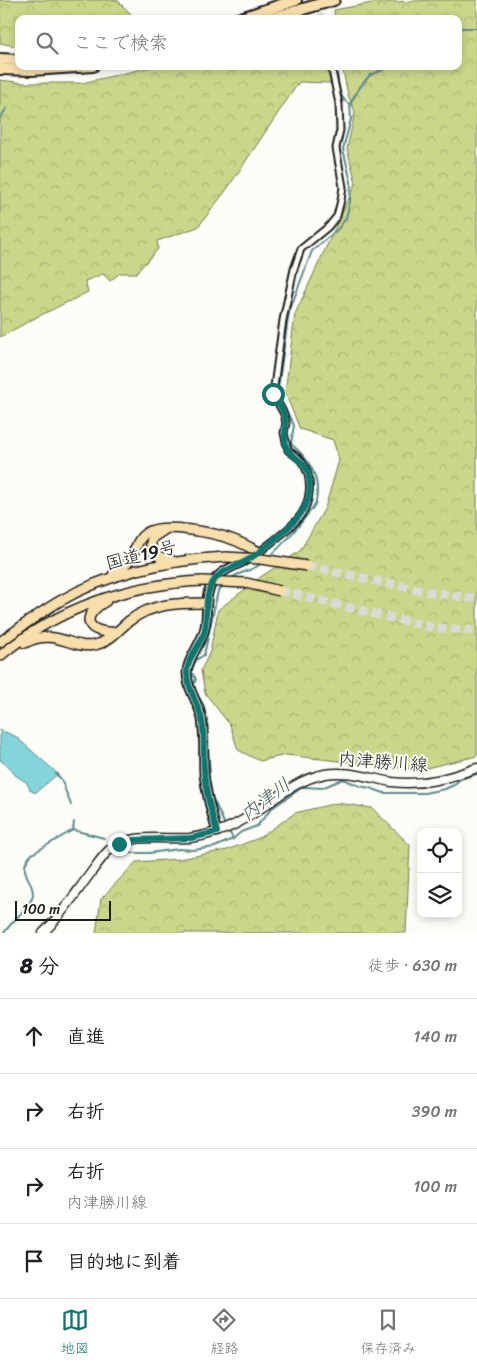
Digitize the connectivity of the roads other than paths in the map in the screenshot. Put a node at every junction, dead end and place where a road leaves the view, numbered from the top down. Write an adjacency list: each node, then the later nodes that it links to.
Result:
1 (296, 0): 3 (highway)
2 (334, 0): 4 (highway)
3 (250, 15)
4 (283, 15)
5 (0, 59): 6 (highway)
6 (15, 60)
7 (0, 69): 8 (highway)
8 (15, 69)
9 (332, 70): 11 (street)
10 (167, 529): 11 (highway); 12 (highway); 14 (highway)
11 (258, 552): 17 (street)
12 (178, 561): 13 (highway, 国道19号, bridge); 14 (highway, 国道19号)
13 (307, 566)
14 (108, 578): 19 (highway, 国道19号)
15 (280, 591): 16 (highway, 国道19号, bridge)
16 (119, 593): 18 (highway); 20 (highway, 国道19号)
17 (206, 603): 18 (highway); 22 (street)
18 (116, 632): 20 (highway)
19 (0, 642)
20 (1, 655)
21 (477, 768): 22 (main road, 内津勝川線)
22 (217, 832): 23 (main road, 内津勝川線)
23 (43, 933)

